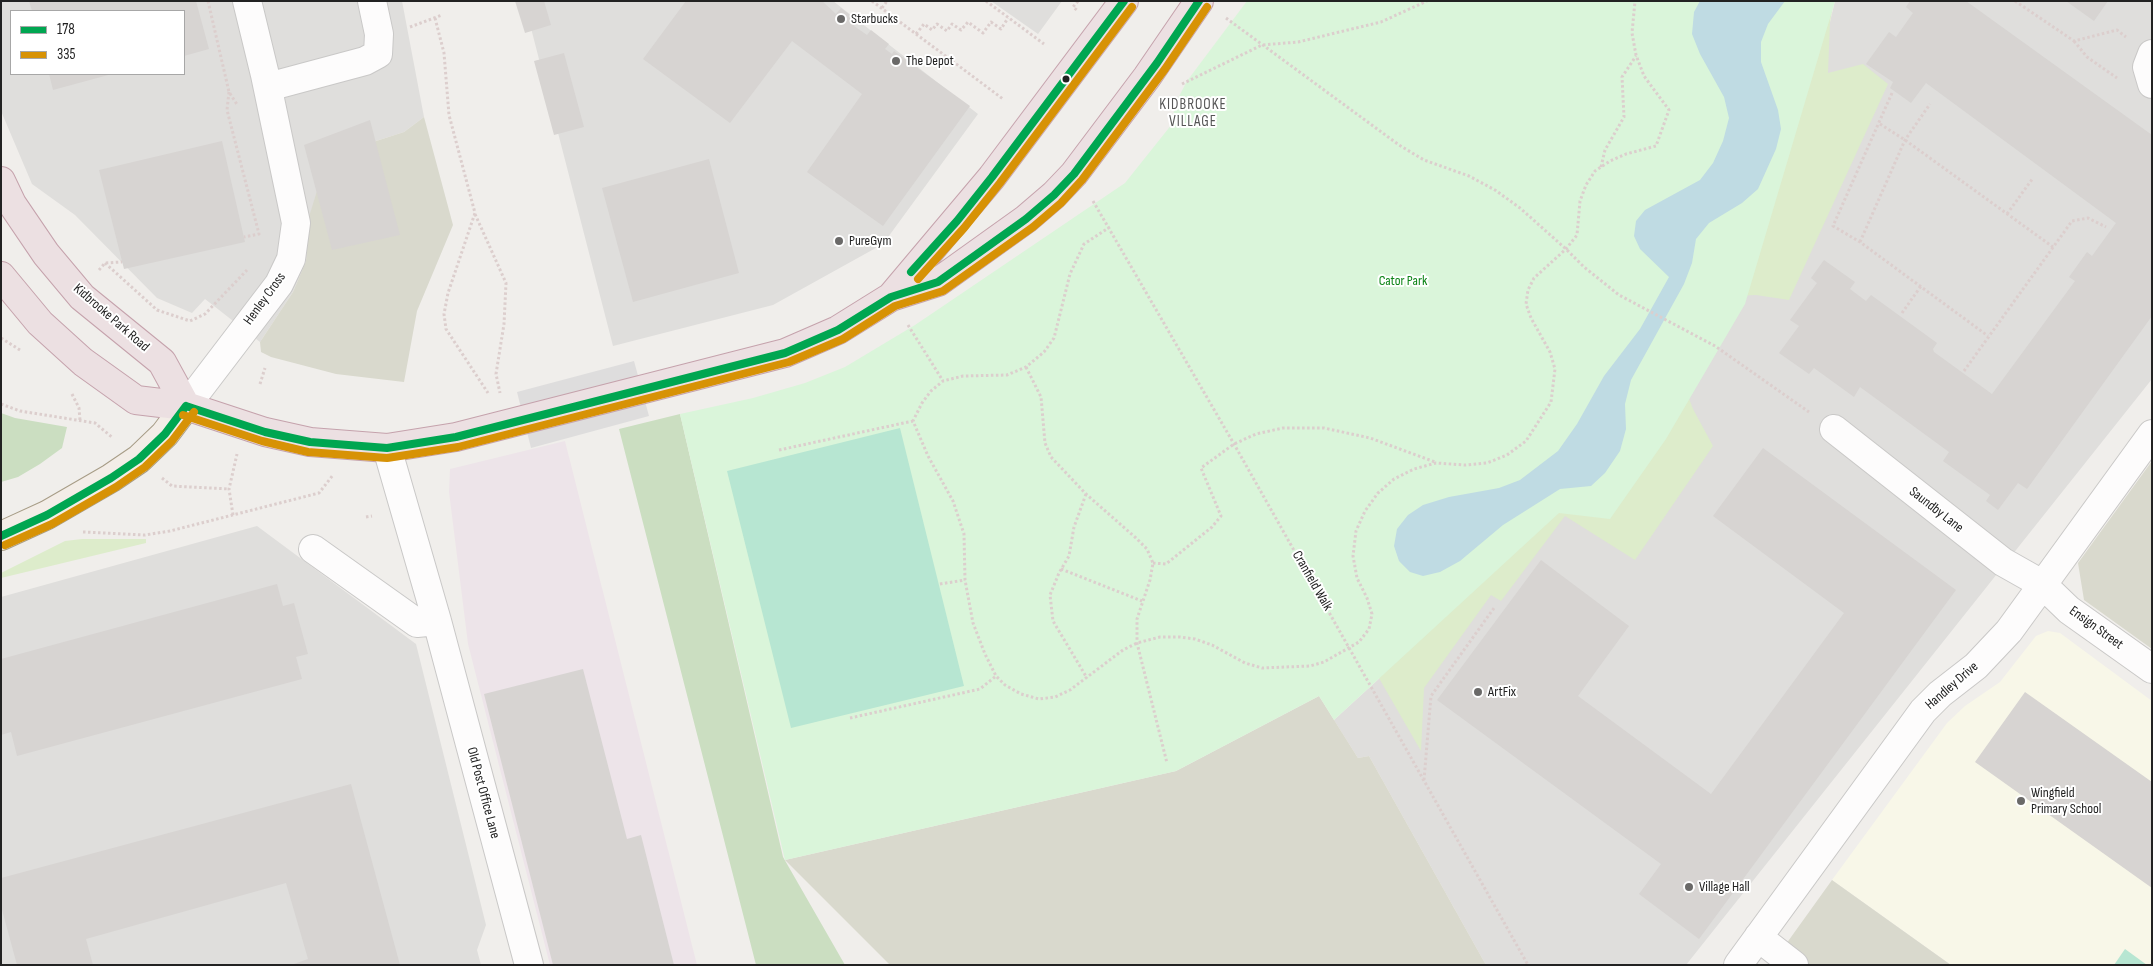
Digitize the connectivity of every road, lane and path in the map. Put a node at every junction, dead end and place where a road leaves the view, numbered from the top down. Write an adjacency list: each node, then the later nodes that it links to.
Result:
1 (208, 1): 30 (path)
2 (247, 1): 29 (street, Henley Cross)
3 (372, 1): 29 (street)
4 (872, 1): 14 (path)
5 (887, 1): 14 (path)
6 (986, 1): 17 (path)
7 (1078, 1): 13 (path)
8 (1124, 1): 55 (highway)
9 (1199, 1): 55 (highway)
10 (1427, 1): 23 (path)
11 (1635, 1): 24 (path)
12 (2016, 1): 21 (path)
13 (1073, 7)
14 (882, 8): 20 (path)
15 (442, 15): 16 (path)
16 (435, 18): 19 (path); 41 (path)
17 (1008, 18): 20 (path); 22 (path)
18 (1226, 18): 23 (path)
19 (407, 28)
20 (916, 34): 32 (path)
21 (2074, 40): 25 (path); 26 (path)
22 (1044, 44)
23 (1262, 45): 28 (path); 48 (path)
24 (1636, 55): 37 (path); 37 (path)
25 (2151, 55): 27 (street)
26 (2118, 78)
27 (2152, 84)
28 (1179, 85)
29 (268, 87): 72 (street, Henley Cross)
30 (229, 92): 34 (path); 45 (path)
31 (1892, 93): 35 (path)
32 (1003, 99)
33 (1930, 104): 36 (path)
34 (239, 108)
35 (1880, 124): 36 (path); 46 (path)
36 (1905, 140): 42 (path); 46 (path)
37 (1601, 168): 48 (path)
38 (2032, 178): 42 (path)
39 (1, 181): 72 (highway, Kidbrooke Park Road)
40 (1092, 200): 43 (path, Cranfield Walk)
41 (475, 213): 69 (path); 70 (path)
42 (2007, 214): 47 (path)
43 (1110, 227): 63 (path); 78 (path, Cranfield Walk)
44 (2106, 227): 47 (path)
45 (244, 236)
46 (1860, 242): 54 (path)
47 (2053, 247): 60 (path)
48 (1566, 248): 76 (path); 82 (path)
49 (122, 262): 50 (path)
50 (108, 263): 52 (path); 57 (path)
51 (253, 264): 57 (path)
52 (95, 274)
53 (1, 276): 72 (highway)
54 (1921, 286): 56 (path); 60 (path)
55 (891, 297): 80 (highway)
56 (1902, 312)
57 (205, 314): 58 (path)
58 (209, 318)
59 (908, 325): 66 (path)
60 (1988, 336): 65 (path)
61 (1, 338): 62 (path)
62 (22, 352)
63 (1026, 367): 66 (path); 86 (path)
64 (265, 368): 67 (path)
65 (1964, 371)
66 (942, 381): 74 (path)
67 (260, 384)
68 (71, 393): 73 (path)
69 (488, 393)
70 (500, 393)
71 (1, 404): 73 (path)
72 (186, 406): 79 (highway); 87 (main road)
73 (80, 420): 75 (path)
74 (913, 421): 81 (path); 95 (path)
75 (95, 422)
76 (1834, 429): 97 (street, Saundby Lane)
77 (2152, 434): 97 (street, Handley Drive)
78 (1234, 444): 82 (path); 93 (path); 102 (path, Cranfield Walk)
79 (354, 447): 80 (highway); 88 (path)
80 (387, 448): 100 (street, Old Post Office Lane)
81 (779, 450)
82 (1436, 462): 102 (path)
83 (233, 467): 85 (path)
84 (172, 486): 85 (path)
85 (229, 489): 88 (path)
86 (1086, 494): 93 (path); 94 (path)
87 (47, 515): 88 (path); 91 (main road)
88 (233, 515)
89 (372, 516): 90 (path)
90 (366, 518)
91 (1, 536)
92 (314, 548): 100 (street)
93 (1153, 563): 98 (path)
94 (1061, 570): 98 (path); 105 (path)
95 (965, 580): 96 (path); 104 (path)
96 (940, 584)
97 (2042, 584): 103 (street, Ensign Street); 109 (street, Handley Drive)
98 (1142, 601): 101 (path)
99 (1494, 608): 108 (path)
100 (437, 621): 110 (street, Old Post Office Lane)
101 (1137, 643): 102 (path); 105 (path); 107 (path)
102 (1349, 647): 108 (path, Cranfield Walk)
103 (2152, 669)
104 (996, 676): 105 (path); 106 (path)
105 (1087, 678)
106 (850, 718)
107 (1167, 763)
108 (1424, 781): 111 (path, Cranfield Walk)
109 (1758, 937): 112 (street, Handley Drive); 113 (street)
110 (529, 965)
111 (1528, 965)
112 (1738, 965)
113 (1794, 965)

